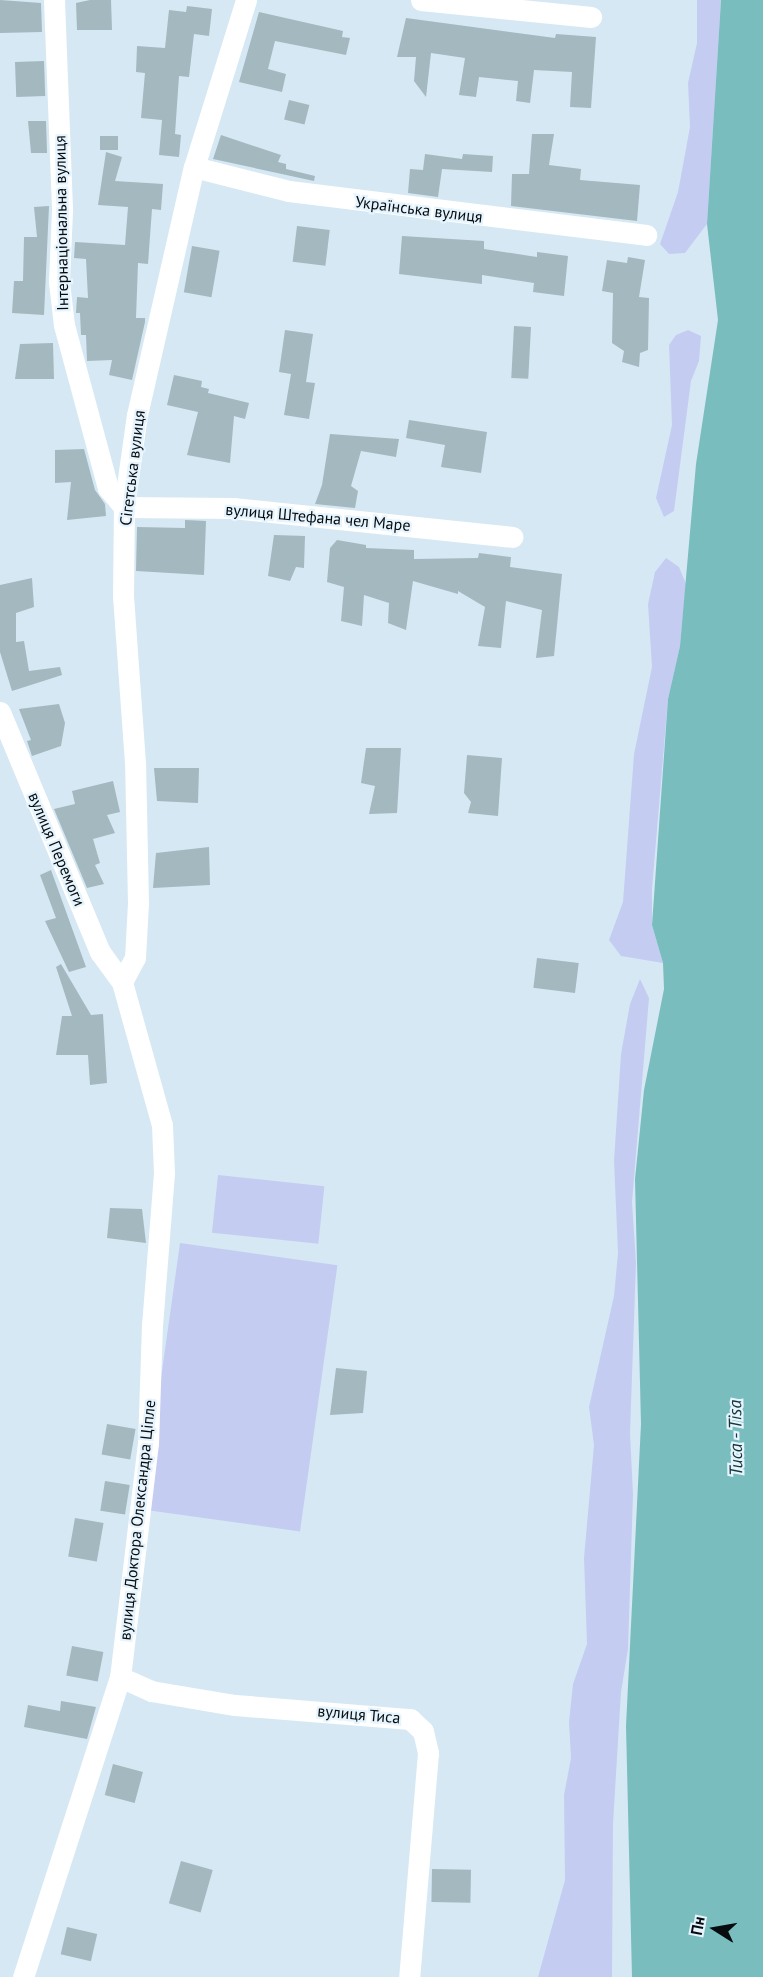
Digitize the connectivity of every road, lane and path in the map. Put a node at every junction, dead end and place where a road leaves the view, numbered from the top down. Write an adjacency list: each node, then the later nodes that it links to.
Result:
1 (54, 0): 7 (street, Інтернаціональна вулиця)
2 (246, 0): 5 (street, Сігетська вулиця)
3 (421, 0): 4 (street)
4 (591, 17)
5 (194, 167): 6 (street, Українська вулиця); 7 (street, Сігетська вулиця)
6 (646, 236)
7 (124, 507): 8 (street, вулиця Штефана чел Маре); 10 (street, Сігетська вулиця)
8 (512, 537)
9 (0, 712): 10 (street, вулиця Перемоги)
10 (122, 982): 11 (street, вулиця Доктора Олександра Ціпле)
11 (120, 1677): 12 (street, вулиця Доктора Олександра Ціпле); 13 (street, вулиця Тиса)
12 (23, 1977)
13 (409, 1977)

